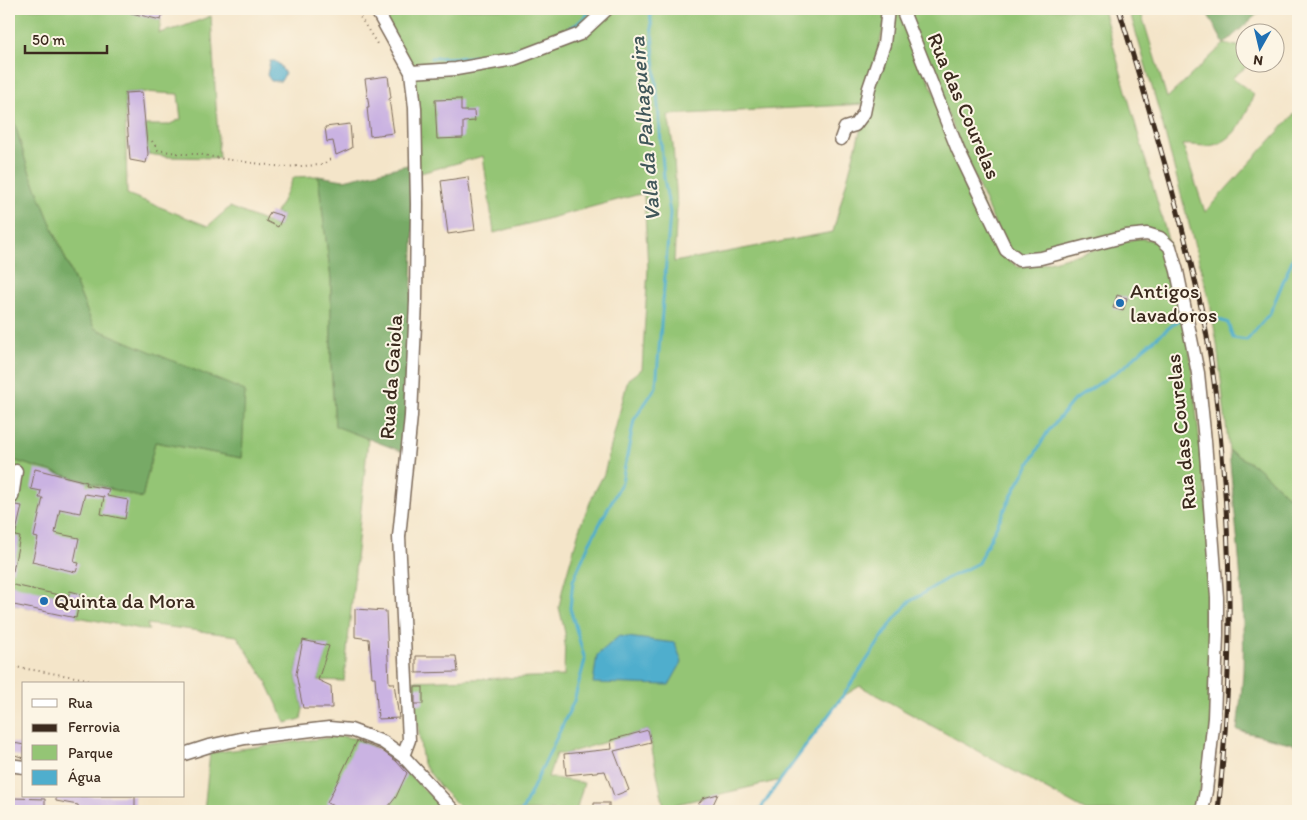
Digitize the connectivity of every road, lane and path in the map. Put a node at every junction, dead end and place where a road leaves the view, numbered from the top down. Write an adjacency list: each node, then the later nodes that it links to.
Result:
1 (355, 9): 6 (path)
2 (376, 9): 7 (street, Rua da Gaiola)
3 (607, 9): 7 (street)
4 (888, 9): 8 (street)
5 (902, 9): 20 (street, Rua das Courelas)
6 (378, 44)
7 (411, 72): 16 (street, Rua da Gaiola)
8 (841, 139)
9 (152, 141): 10 (path)
10 (332, 158)
11 (16, 471): 12 (street)
12 (9, 496)
13 (9, 666): 14 (path)
14 (89, 682)
15 (185, 754): 16 (street)
16 (403, 756): 19 (street)
17 (9, 764): 18 (street)
18 (22, 767)
19 (454, 811)
20 (1202, 811)

